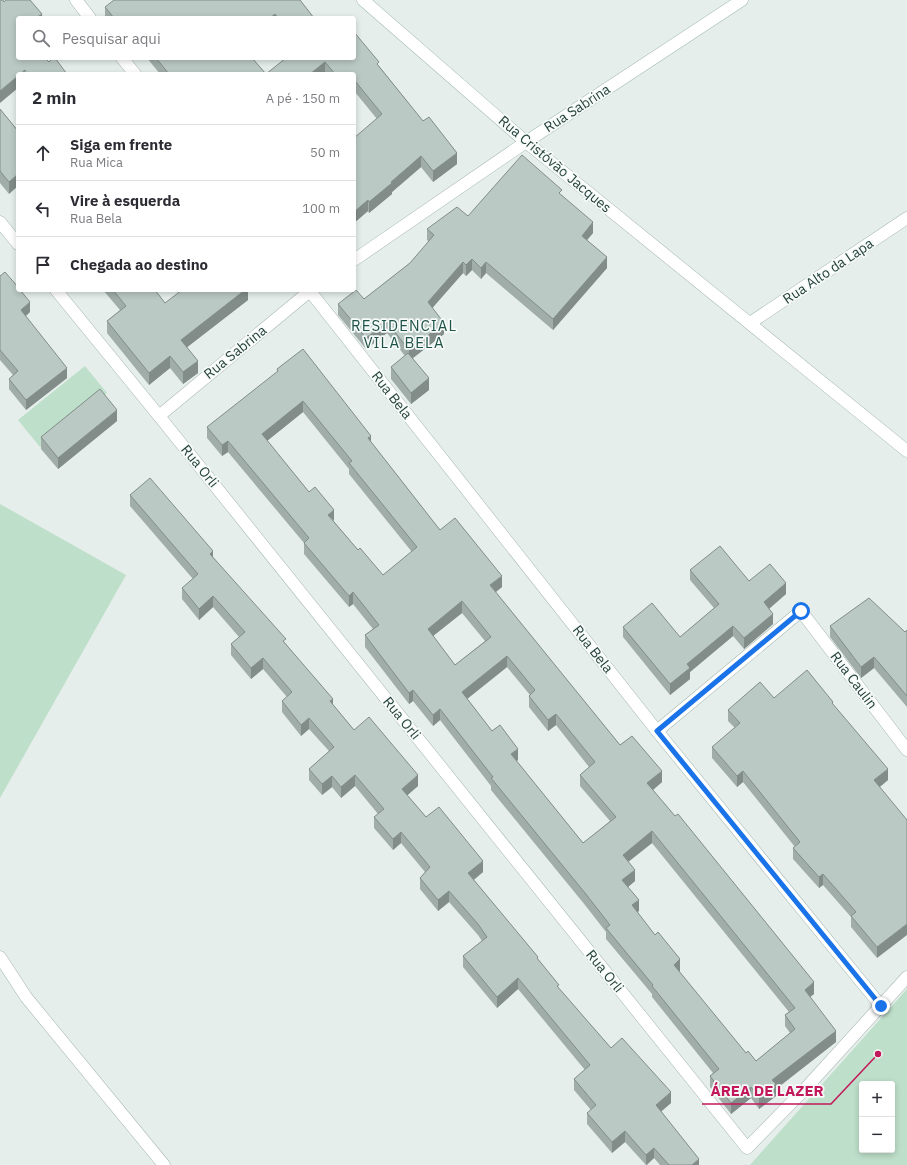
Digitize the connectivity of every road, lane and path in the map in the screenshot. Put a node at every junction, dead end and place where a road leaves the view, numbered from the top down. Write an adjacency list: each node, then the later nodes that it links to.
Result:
1 (76, 0): 4 (street)
2 (363, 0): 7 (street, Rua Cristóvão Jacques)
3 (742, 0): 7 (street, Rua Sabrina)
4 (88, 16)
5 (124, 60): 6 (street)
6 (133, 72)
7 (526, 142): 11 (street, Rua Sabrina); 15 (street, Rua Cristóvão Jacques)
8 (907, 218): 15 (street, Rua Alto da Lapa)
9 (0, 222): 10 (street)
10 (16, 242)
11 (356, 259)
12 (58, 292): 16 (street, Rua Orli)
13 (308, 292): 16 (street, Rua Sabrina)
14 (312, 292): 18 (street, Rua Bela)
15 (750, 323): 17 (street, Rua Cristóvão Jacques)
16 (159, 416): 22 (street, Rua Orli)
17 (907, 451)
18 (657, 731): 19 (street, Rua Caulin); 22 (street, Rua Bela)
19 (907, 750)
20 (0, 957): 23 (street)
21 (907, 977): 22 (street)
22 (881, 1006)
23 (164, 1165)

